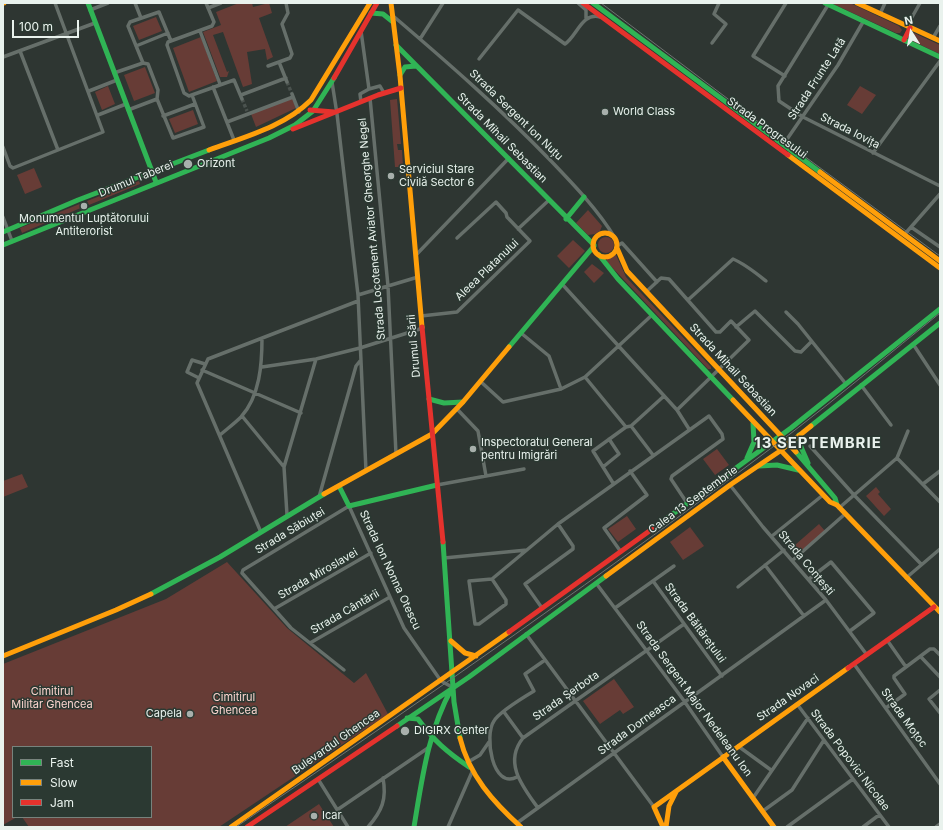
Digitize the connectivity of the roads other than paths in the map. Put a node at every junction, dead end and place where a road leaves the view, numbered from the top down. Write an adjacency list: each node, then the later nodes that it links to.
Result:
1 (54, 3): 37 (street)
2 (88, 3): 22 (main road)
3 (108, 3): 22 (street)
4 (136, 3): 26 (street)
5 (206, 3): 21 (street)
6 (221, 3): 21 (street)
7 (286, 3): 53 (street)
8 (370, 3): 73 (main road, Drumul Taberei)
9 (377, 3): 23 (main road, Drumul Taberei)
10 (391, 3): 25 (main road, Drumul Sării)
11 (443, 3): 39 (street)
12 (578, 3): 27 (street)
13 (583, 3): 28 (main road, Strada Progresului)
14 (593, 3): 40 (main road, Strada Progresului)
15 (719, 3): 44 (street)
16 (786, 3): 58 (street)
17 (857, 3): 24 (main road)
18 (885, 3): 24 (street)
19 (920, 3): 33 (street)
20 (826, 4): 29 (main road); 58 (street)
21 (208, 8): 34 (street)
22 (90, 10): 30 (main road)
23 (371, 13): 31 (main road); 35 (main road, Drumul Taberei)
24 (880, 14): 33 (main road)
25 (392, 15): 31 (main road, Drumul Sării); 39 (street, Strada Sergent Ion Nuțu)
26 (141, 18): 36 (street); 46 (street)
27 (586, 18): 28 (street); 50 (street)
28 (603, 18): 40 (main road, Strada Progresului)
29 (863, 22): 41 (main road); 80 (street, Strada Frunte Lată)
30 (95, 23): 37 (street); 56 (main road)
31 (393, 23): 45 (main road, Drumul Sării)
32 (940, 26): 38 (street)
33 (908, 27): 38 (main road); 41 (main road)
34 (200, 31): 42 (street); 61 (street)
35 (361, 31): 60 (main road, Drumul Taberei); 63 (street)
36 (168, 33): 42 (street); 46 (street)
37 (66, 34): 47 (street); 65 (street)
38 (933, 38): 43 (main road)
39 (420, 39): 96 (street, Strada Sergent Ion Nuțu)
40 (635, 39): 85 (main road, Strada Progresului); 88 (main road, Strada Progresului)
41 (904, 40): 49 (main road)
42 (171, 41): 67 (street)
43 (940, 41)
44 (712, 43)
45 (396, 45): 55 (main road, Strada Mihail Sebastian); 57 (main road, Drumul Sării)
46 (136, 46): 52 (street)
47 (20, 51): 48 (street); 87 (street)
48 (3, 57)
49 (940, 57)
50 (479, 59)
51 (940, 61): 89 (street)
52 (143, 62): 56 (street); 69 (street)
53 (279, 62): 54 (street); 61 (street)
54 (268, 66)
55 (416, 66): 57 (main road); 91 (main road, Strada Mihail Sebastian)
56 (114, 74): 59 (main road)
57 (400, 76): 64 (main road, Drumul Sării)
58 (785, 76): 80 (street, Strada Iovița)
59 (117, 80): 65 (street); 71 (main road)
60 (332, 82): 75 (main road, Drumul Taberei); 76 (street)
61 (220, 84): 62 (street)
62 (213, 87): 67 (street); 81 (street)
63 (369, 88): 66 (street); 70 (street)
64 (401, 88): 66 (main road); 113 (main road, Drumul Sării)
65 (89, 91): 78 (street)
66 (384, 93): 68 (main road)
67 (192, 95): 72 (street)
68 (370, 98): 70 (main road); 120 (street, Strada Locotenent Aviator Gheorghe Negel)
69 (157, 99): 74 (street); 79 (street)
70 (361, 102): 76 (main road)
71 (126, 104): 74 (main road); 78 (street)
72 (195, 104): 79 (street); 79 (street)
73 (304, 107): 75 (main road); 77 (main road, Drumul Taberei)
74 (128, 110): 92 (main road)
75 (312, 110): 76 (main road); 82 (main road, Drumul Taberei)
76 (337, 110): 82 (main road); 122 (street)
77 (299, 112): 81 (street); 83 (main road, Drumul Taberei)
78 (98, 114): 87 (street)
79 (163, 116)
80 (803, 117): 85 (street, Strada Frunte Lată); 89 (street, Strada Iovița)
81 (227, 122): 83 (street)
82 (269, 138): 90 (main road, Drumul Taberei)
83 (234, 140): 84 (main road, Drumul Taberei)
84 (224, 144): 90 (main road); 92 (main road, Drumul Taberei)
85 (783, 145): 88 (main road); 103 (main road, Strada Progresului)
86 (3, 150): 87 (street)
87 (58, 150)
88 (779, 150): 103 (main road, Strada Progresului)
89 (873, 153): 94 (street, Strada Iovița)
90 (228, 154): 93 (main road, Drumul Taberei)
91 (509, 158): 97 (main road, Strada Mihail Sebastian); 113 (street)
92 (152, 172): 93 (main road); 102 (main road, Drumul Taberei)
93 (156, 182): 106 (main road, Drumul Taberei)
94 (940, 186)
95 (940, 194): 100 (street)
96 (584, 197): 99 (main road); 105 (street, Strada Sergent Ion Nuțu)
97 (549, 200): 99 (main road, Strada Mihail Sebastian); 101 (street, Aleea Platanului)
98 (3, 217): 102 (street)
99 (566, 218): 108 (main road, Strada Mihail Sebastian)
100 (911, 227): 103 (street); 110 (street)
101 (518, 229): 104 (street); 128 (street, Aleea Platanului)
102 (5, 231): 106 (street)
103 (903, 237): 114 (main road, Strada Progresului); 115 (main road, Strada Progresului)
104 (457, 238)
105 (615, 238): 108 (main road); 109 (main road)
106 (12, 241): 107 (main road, Drumul Taberei)
107 (3, 245)
108 (594, 246): 111 (main road); 112 (main road)
109 (617, 247): 112 (main road); 118 (street); 121 (main road, Strada Mihail Sebastian)
110 (940, 247)
111 (587, 253): 112 (main road); 119 (main road)
112 (598, 254): 127 (main road, Strada Mihail Sebastian)
113 (416, 255): 116 (main road, Drumul Sării)
114 (940, 261)
115 (940, 268)
116 (418, 277): 120 (street); 128 (main road, Drumul Sării)
117 (766, 281): 123 (street)
118 (657, 282): 121 (street); 123 (street)
119 (562, 284): 132 (main road); 137 (street)
120 (388, 286): 122 (street); 134 (street, Strada Locotenent Aviator Gheorghe Negel)
121 (646, 292): 144 (main road, Strada Mihail Sebastian)
122 (358, 295): 124 (street)
123 (688, 300): 130 (street)
124 (358, 301): 133 (street); 138 (street)
125 (940, 309): 149 (main road, Calea 13 Septembrie)
126 (786, 312): 135 (street)
127 (652, 315): 137 (street); 147 (main road, Strada Mihail Sebastian)
128 (421, 316): 131 (main road, Drumul Sării)
129 (940, 323): 136 (main road, Calea 13 Septembrie)
130 (736, 327): 135 (street); 144 (street)
131 (422, 328): 134 (street); 155 (main road, Drumul Sării)
132 (521, 333): 148 (main road); 152 (street)
133 (262, 338): 141 (street); 142 (street)
134 (390, 338): 138 (street); 175 (street, Strada Locotenent Aviator Gheorghe Negel)
135 (811, 342): 149 (street)
136 (912, 344): 150 (main road, Calea 13 Septembrie); 151 (street)
137 (620, 346): 145 (street); 154 (street)
138 (360, 348): 139 (street); 140 (street)
139 (316, 359): 142 (street); 159 (street)
140 (360, 360): 184 (street); 196 (street)
141 (205, 364): 143 (street); 146 (street)
142 (262, 367): 153 (street)
143 (202, 370): 146 (street); 153 (street)
144 (718, 370): 147 (street); 168 (main road, Strada Mihail Sebastian)
145 (585, 377): 152 (street); 163 (street)
146 (199, 378): 167 (street)
147 (711, 378): 158 (street); 161 (main road, Strada Mihail Sebastian)
148 (480, 381): 152 (street); 156 (main road)
149 (846, 384): 168 (main road, Calea 13 Septembrie)
150 (861, 385): 162 (street); 169 (main road, Calea 13 Septembrie)
151 (940, 385)
152 (563, 389)
153 (254, 394): 159 (street); 160 (street)
154 (664, 396): 158 (street); 163 (street)
155 (429, 399): 156 (main road); 166 (main road, Drumul Sării)
156 (463, 402): 157 (main road)
157 (457, 409): 166 (main road); 188 (street)
158 (677, 410): 164 (street)
159 (301, 413): 180 (street)
160 (242, 416): 167 (street); 180 (street)
161 (753, 422): 171 (main road, Strada Mihail Sebastian); 178 (main road, Strada Mihail Sebastian)
162 (892, 425)
163 (628, 426): 170 (street); 176 (street)
164 (689, 429): 176 (street); 198 (street)
165 (908, 431): 177 (street)
166 (432, 434): 175 (main road); 191 (main road, Drumul Sării)
167 (220, 435): 204 (street)
168 (780, 435): 171 (main road, Calea 13 Septembrie); 172 (main road, Strada Mihail Sebastian)
169 (799, 436): 172 (main road, Calea 13 Septembrie); 183 (main road)
170 (609, 439): 181 (street); 181 (street)
171 (771, 442): 174 (main road, Strada Mihail Sebastian); 178 (main road, Calea 13 Septembrie)
172 (788, 444): 174 (main road, Calea 13 Septembrie); 183 (main road, Strada Mihail Sebastian)
173 (810, 446): 195 (street)
174 (780, 451): 179 (main road, Calea 13 Septembrie); 187 (main road, Strada Mihail Sebastian)
175 (396, 454): 184 (main road)
176 (653, 455): 185 (street)
177 (897, 458): 190 (street); 195 (street)
178 (746, 459): 198 (main road, Calea 13 Septembrie)
179 (758, 466): 187 (main road); 192 (main road, Calea 13 Septembrie)
180 (284, 467): 202 (street)
181 (603, 467): 189 (street)
182 (524, 469): 188 (street)
183 (812, 469): 200 (main road, Strada Mihail Sebastian)
184 (366, 471): 193 (main road)
185 (630, 471): 189 (street); 209 (street)
186 (940, 471): 190 (street)
187 (802, 472): 194 (main road, Strada Mihail Sebastian)
188 (486, 476): 191 (street)
189 (614, 483): 203 (street)
190 (923, 484): 197 (street)
191 (437, 485): 199 (main road); 211 (main road, Drumul Sării)
192 (730, 485): 205 (street, Strada Conțești); 220 (main road, Calea 13 Septembrie)
193 (339, 486): 196 (main road); 199 (main road, Strada Ion Nonna Otescu)
194 (823, 495): 200 (main road, Strada Mihail Sebastian); 205 (street)
195 (854, 495): 200 (street); 213 (street)
196 (319, 497): 202 (main road)
197 (940, 502)
198 (688, 503): 209 (main road, Calea 13 Septembrie)
199 (349, 506): 210 (street, Strada Ion Nonna Otescu); 227 (street, Strada Săbiuței)
200 (838, 506): 201 (main road, Strada Mihail Sebastian)
201 (846, 514): 212 (street); 216 (main road, Strada Mihail Sebastian)
202 (287, 515): 204 (main road)
203 (558, 524): 207 (street); 225 (street)
204 (260, 530): 239 (main road)
205 (772, 536): 208 (street, Strada Conțești)
206 (940, 549): 213 (street)
207 (528, 550): 211 (street); 217 (street)
208 (784, 550): 212 (street, Strada Conțești); 214 (street)
209 (621, 552): 225 (main road, Calea 13 Septembrie)
210 (371, 554): 222 (street, Strada Ion Nonna Otescu); 227 (street, Strada Miroslavei)
211 (444, 558): 234 (main road, Drumul Sării)
212 (793, 560): 218 (street, Strada Conțești)
213 (921, 564): 216 (street)
214 (765, 565): 221 (street); 229 (street)
215 (674, 566): 219 (street, Strada Băltărețului)
216 (906, 578): 224 (main road, Strada Mihail Sebastian)
217 (492, 579): 217 (street)
218 (809, 579): 223 (street, Strada Conțești); 231 (street)
219 (653, 581): 226 (street, Strada Băltărețului); 230 (street, Strada Băltărețului)
220 (596, 583): 226 (street, Strada Sergent Major Nedeleanu Ion); 232 (main road, Calea 13 Septembrie)
221 (738, 587)
222 (390, 597): 235 (street, Strada Cântării); 249 (street, Strada Ion Nonna Otescu)
223 (826, 600): 229 (street, Strada Dorneasca); 231 (street, Strada Conțești)
224 (934, 607): 228 (main road, Strada Mihail Sebastian); 233 (main road, Strada Novaci)
225 (542, 608): 240 (main road, Calea 13 Septembrie)
226 (615, 608): 236 (street, Strada Sergent Major Nedeleanu Ion)
227 (274, 609): 235 (street)
228 (940, 612)
229 (804, 616): 247 (street, Strada Dorneasca)
230 (684, 624): 236 (street, Strada Șerbota); 247 (street, Strada Băltărețului)
231 (850, 631): 237 (street, Strada Conțești)
232 (526, 634): 242 (street); 250 (main road, Calea 13 Septembrie)
233 (887, 640): 237 (main road, Strada Novaci); 244 (street)
234 (451, 641): 240 (main road); 246 (main road, Drumul Sării)
235 (310, 643): 245 (street)
236 (647, 650): 252 (street, Strada Șerbota); 253 (street, Strada Sergent Major Nedeleanu Ion)
237 (867, 654): 243 (main road, Strada Novaci)
238 (940, 655): 241 (street)
239 (3, 656)
240 (476, 656): 246 (main road, Calea 13 Septembrie)
241 (920, 657): 244 (street); 248 (street)
242 (545, 660): 252 (street); 256 (street)
243 (854, 664): 254 (main road, Strada Novaci); 255 (street, Strada Moțoc)
244 (906, 667): 255 (street)
245 (344, 670)
246 (452, 673): 249 (main road, Bulevardul Ghencea); 250 (main road, Drumul Sării)
247 (722, 676): 253 (street, Strada Dorneasca)
248 (940, 677)
249 (441, 681): 250 (street); 280 (main road, Bulevardul Ghencea)
250 (452, 687): 258 (main road, Bulevardul Ghencea); 260 (main road); 268 (main road, Drumul Sării)
251 (940, 690): 257 (street)
252 (576, 701): 261 (street, Strada Șerbota); 266 (street)
253 (685, 702): 266 (street, Strada Dorneasca); 267 (street, Strada Sergent Major Nedeleanu Ion)
254 (797, 704): 259 (street, Strada Popovici Nicolae); 264 (main road, Strada Novaci)
255 (886, 708): 274 (street, Strada Moțoc)
256 (504, 712): 261 (street); 262 (street)
257 (940, 713)
258 (407, 718): 260 (main road); 272 (main road, Bulevardul Ghencea)
259 (808, 718): 263 (street, Strada Popovici Nicolae); 269 (street)
260 (431, 737): 265 (main road); 268 (main road)
261 (523, 738): 270 (street)
262 (490, 740): 268 (street); 270 (street)
263 (824, 740): 273 (street, Strada Popovici Nicolae); 281 (street)
264 (738, 746): 267 (main road, Strada Novaci); 269 (street)
265 (428, 748): 271 (street); 290 (main road)
266 (614, 753): 277 (street); 278 (street, Strada Dorneasca)
267 (723, 757): 275 (main road, Strada Novaci); 276 (main road, Strada Sergent Major Nedeleanu Ion)
268 (470, 767): 285 (main road); 291 (street)
269 (771, 770): 276 (street)
270 (517, 777): 278 (street)
271 (383, 778): 279 (street); 289 (street)
272 (318, 779): 279 (street); 283 (main road, Bulevardul Ghencea)
273 (853, 779): 282 (street, Strada Popovici Nicolae); 294 (street)
274 (940, 784)
275 (678, 790): 277 (main road, Strada Novaci); 292 (main road)
276 (753, 798): 281 (main road, Strada Sergent Major Nedeleanu Ion)
277 (654, 807): 292 (main road)
278 (538, 808): 285 (street, Strada Dorneasca)
279 (337, 810): 288 (street)
280 (255, 811): 283 (main road); 286 (main road, Bulevardul Ghencea)
281 (763, 811): 293 (main road, Strada Sergent Major Nedeleanu Ion)
282 (880, 814): 295 (street); 296 (street, Strada Popovici Nicolae)
283 (260, 818): 287 (main road, Bulevardul Ghencea)
284 (940, 824): 297 (street)
285 (519, 825)
286 (231, 827)
287 (247, 827)
288 (348, 827)
289 (368, 827)
290 (414, 827)
291 (448, 827)
292 (664, 827)
293 (774, 827)
294 (787, 827)
295 (863, 827)
296 (889, 827)
297 (936, 827)

